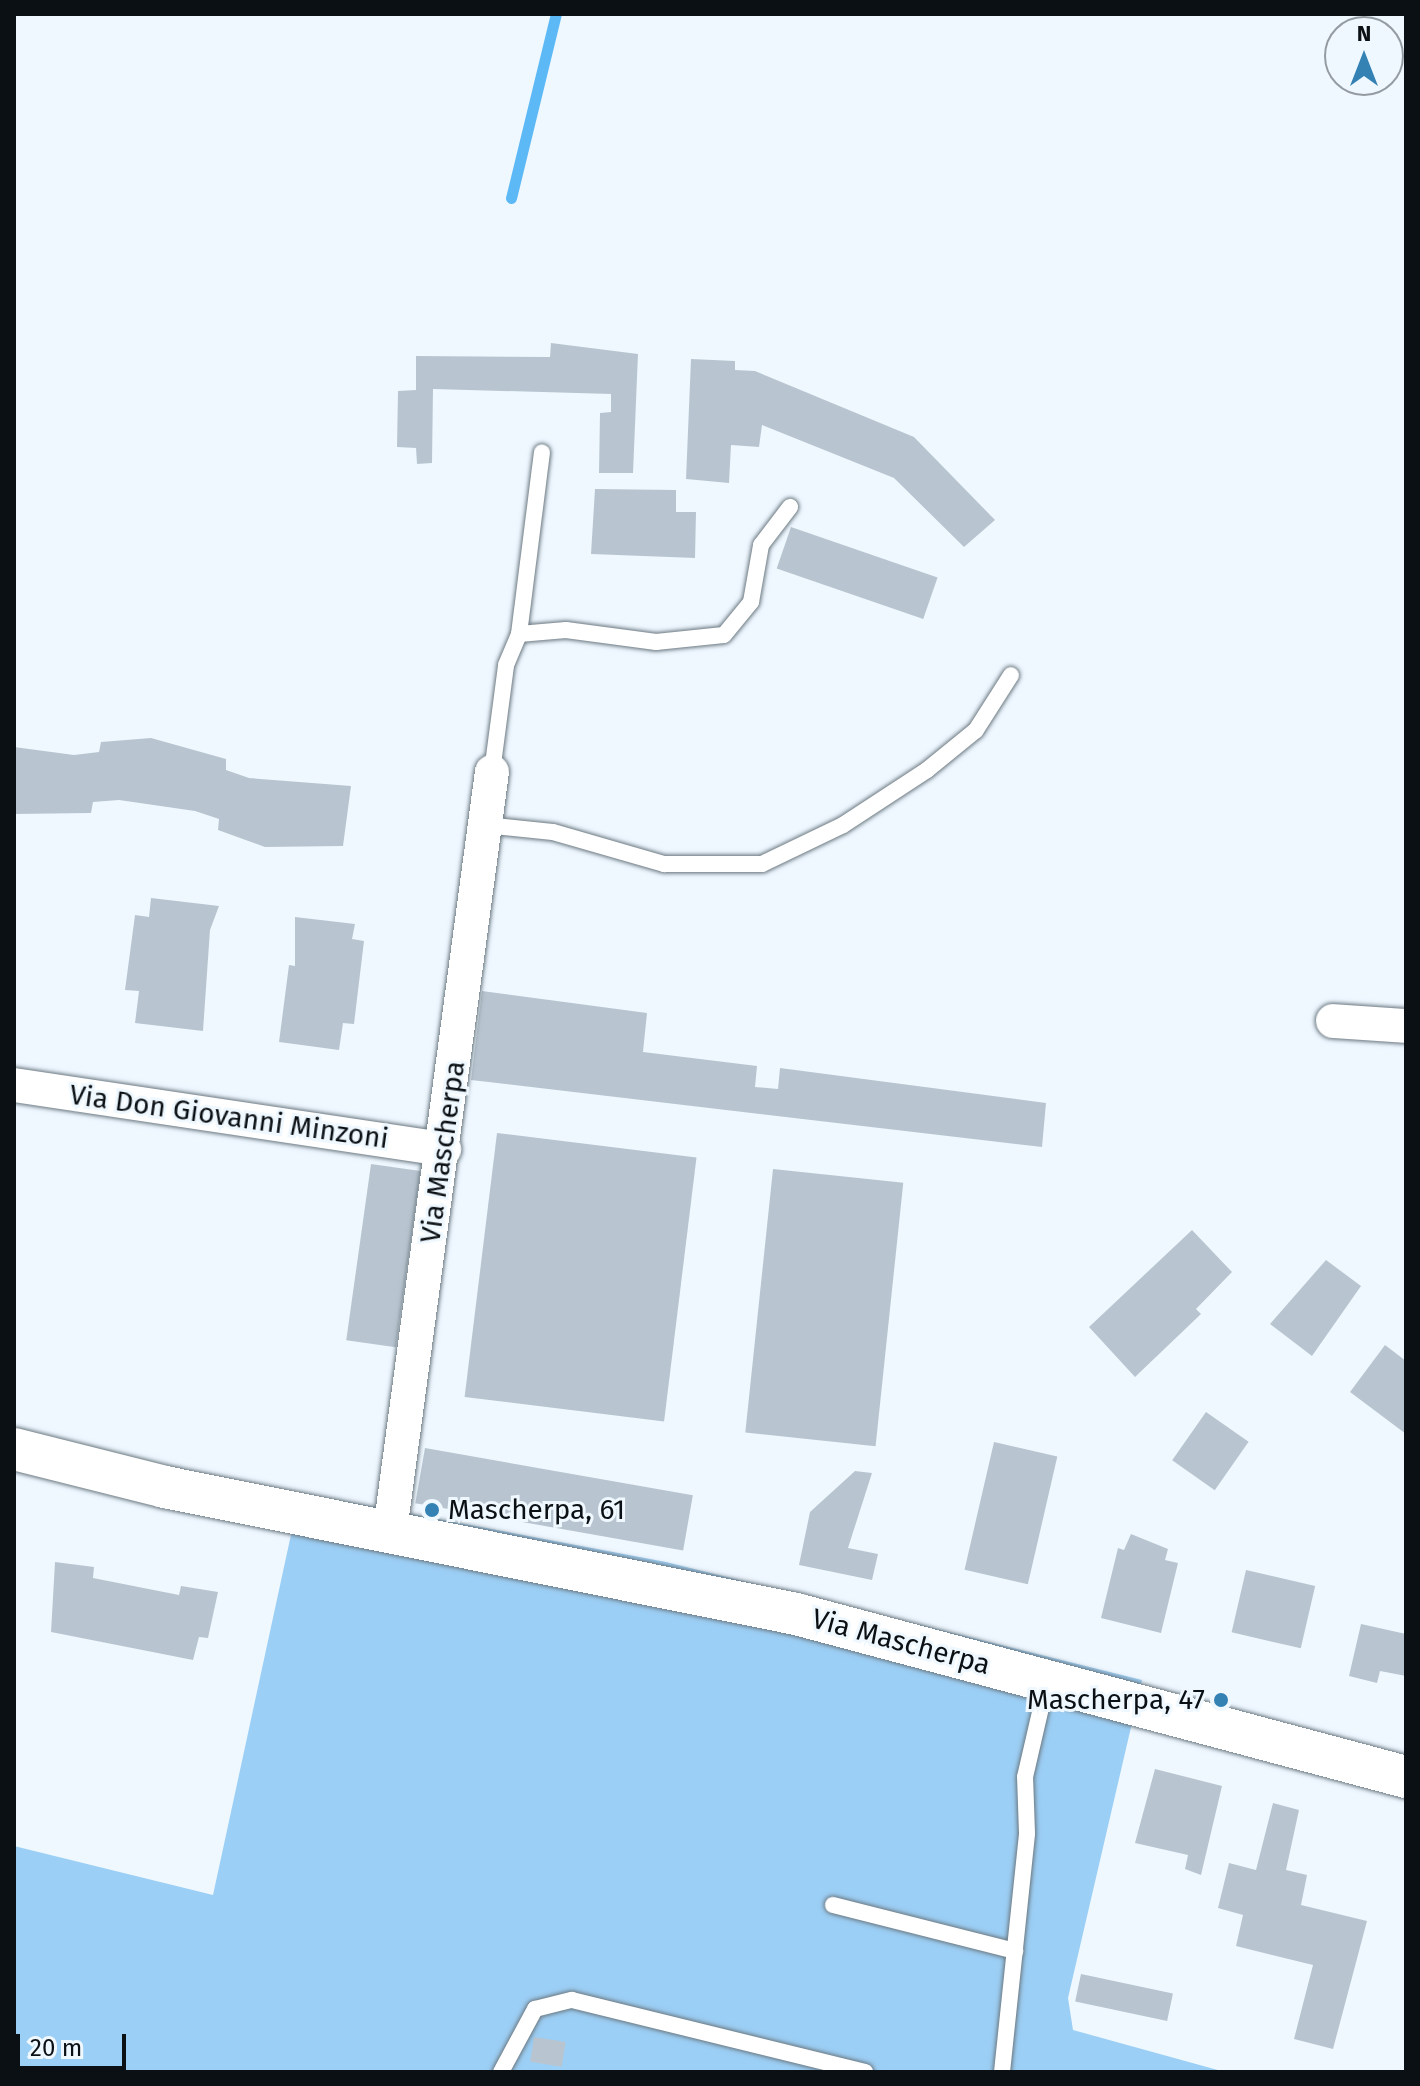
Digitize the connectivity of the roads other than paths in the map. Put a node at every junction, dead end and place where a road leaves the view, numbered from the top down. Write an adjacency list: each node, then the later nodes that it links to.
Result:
1 (542, 452): 3 (lane)
2 (790, 507): 3 (lane)
3 (519, 634): 5 (lane)
4 (1011, 675): 6 (lane)
5 (492, 772): 6 (street, Via Mascherpa)
6 (485, 825): 10 (street, Via Mascherpa)
7 (1333, 1021): 8 (street)
8 (1406, 1026)
9 (14, 1085): 10 (street, Via Don Giovanni Minzoni)
10 (444, 1149): 12 (street, Via Mascherpa)
11 (14, 1449): 12 (street, Via Mascherpa)
12 (390, 1531): 13 (street, Via Mascherpa)
13 (1047, 1681): 14 (street, Via Mascherpa); 16 (lane)
14 (1406, 1777)
15 (833, 1905): 16 (lane)
16 (1015, 1951): 19 (lane)
17 (501, 2072): 18 (lane)
18 (865, 2072)
19 (1002, 2072)

